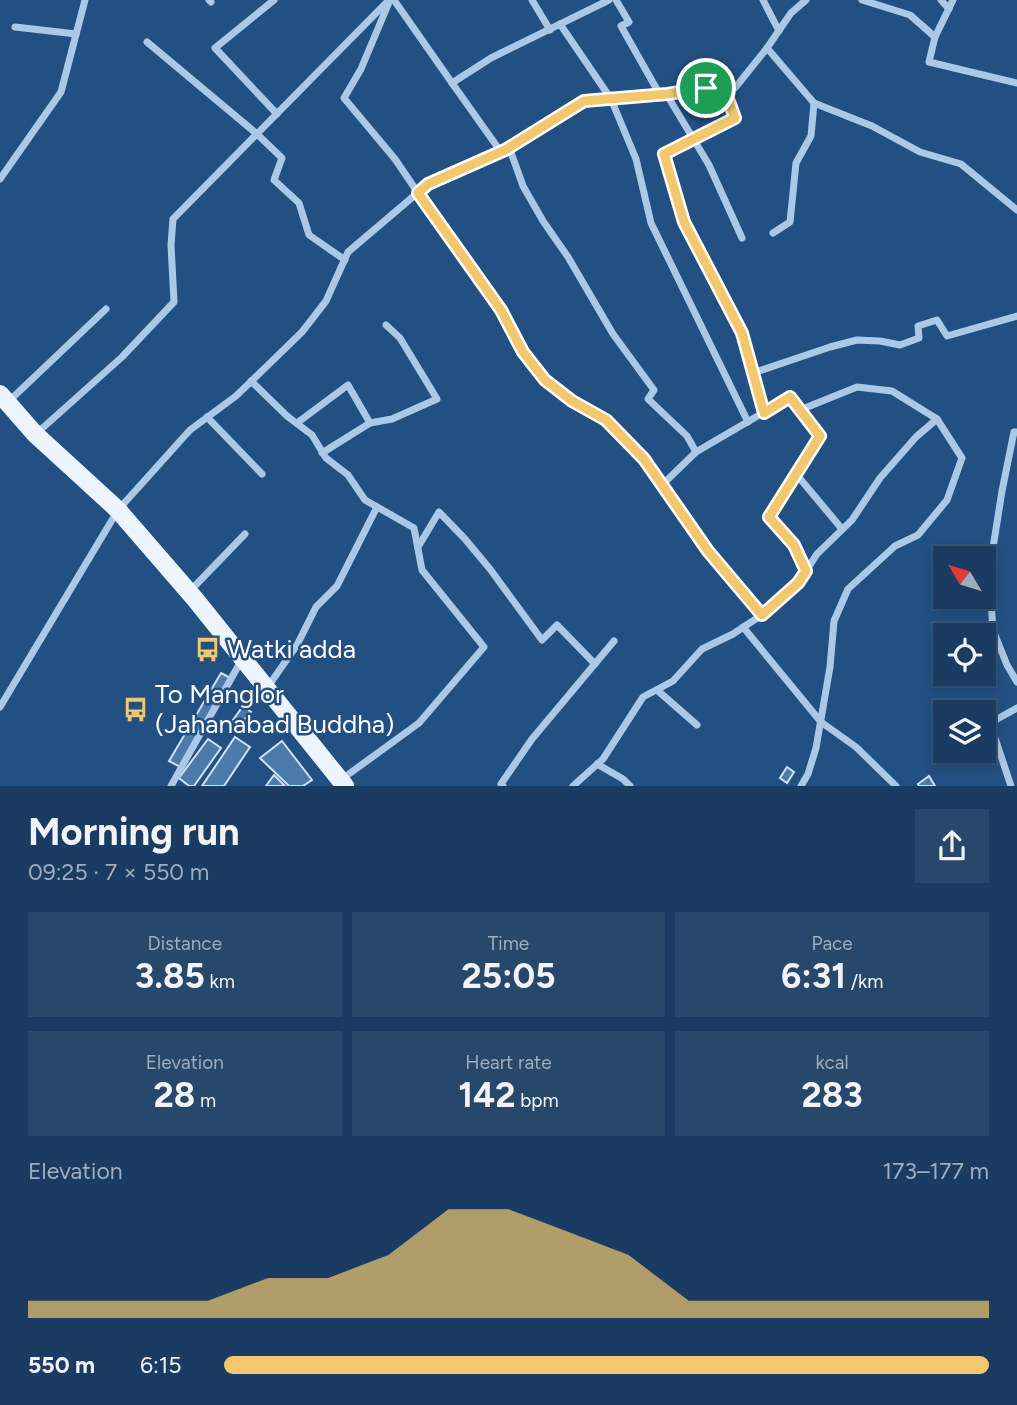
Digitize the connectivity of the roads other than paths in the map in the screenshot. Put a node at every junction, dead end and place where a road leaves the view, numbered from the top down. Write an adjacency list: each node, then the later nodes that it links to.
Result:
1 (85, 0): 17 (street)
2 (274, 0): 27 (street)
3 (391, 0): 21 (street); 27 (street); 32 (street)
4 (532, 0): 15 (street)
5 (610, 0): 13 (street)
6 (616, 0): 24 (street)
7 (763, 0): 16 (street)
8 (862, 0): 18 (street)
9 (941, 0): 12 (street)
10 (953, 0): 12 (street)
11 (801, 2): 16 (street)
12 (949, 9): 18 (street)
13 (560, 24): 15 (street); 25 (street)
14 (15, 27): 17 (street)
15 (550, 30): 21 (street)
16 (779, 31): 20 (street)
17 (76, 34): 31 (street)
18 (935, 37): 22 (street)
19 (146, 43): 28 (street)
20 (767, 48): 23 (street); 26 (street)
21 (452, 83): 30 (street)
22 (1017, 83)
23 (724, 88): 24 (street); 29 (street)
24 (663, 95): 25 (street); 29 (street)
25 (611, 99): 30 (street); 47 (street)
26 (814, 103): 33 (street); 34 (street)
27 (277, 114): 28 (street)
28 (257, 134): 36 (street); 51 (street)
29 (694, 140): 35 (street); 40 (street)
30 (505, 149): 32 (street); 52 (street)
31 (0, 179)
32 (418, 193): 36 (street); 56 (street)
33 (1017, 210)
34 (773, 233)
35 (742, 238)
36 (345, 260): 41 (street)
37 (106, 309): 42 (street)
38 (1017, 316): 40 (street)
39 (386, 325): 49 (street)
40 (753, 373): 44 (street)
41 (251, 381): 45 (street); 48 (street)
42 (4, 398): 51 (main road)
43 (800, 410): 44 (street); 46 (street); 55 (street)
44 (764, 413): 47 (street)
45 (207, 417): 54 (street); 58 (street)
46 (937, 419): 59 (street); 74 (street)
47 (748, 422): 52 (street)
48 (297, 423): 49 (street); 53 (street)
49 (370, 423): 53 (street)
50 (1017, 432): 69 (street)
51 (35, 434): 58 (main road)
52 (696, 452): 56 (street)
53 (322, 453): 57 (street)
54 (262, 474)
55 (797, 475): 59 (street); 62 (street)
56 (663, 484): 64 (street)
57 (377, 507): 61 (street); 70 (street)
58 (118, 510): 63 (main road); 72 (street)
59 (842, 529): 62 (street)
60 (245, 534): 63 (street)
61 (418, 547): 68 (street); 77 (street)
62 (806, 571): 64 (street)
63 (188, 592): 67 (main road)
64 (762, 615): 65 (street)
65 (743, 627): 71 (street); 74 (street)
66 (614, 641): 68 (street)
67 (243, 659): 70 (main road); 78 (street)
68 (595, 664): 79 (street)
69 (1017, 682)
70 (267, 689): 77 (main road)
71 (657, 690): 75 (street); 76 (street)
72 (0, 707)
73 (1017, 708): 84 (street)
74 (821, 722): 82 (street); 83 (street)
75 (697, 725)
76 (597, 764): 80 (street); 81 (street)
77 (343, 783)
78 (171, 786)
79 (503, 786)
80 (573, 786)
81 (630, 786)
82 (801, 786)
83 (896, 786)
84 (1011, 786)

